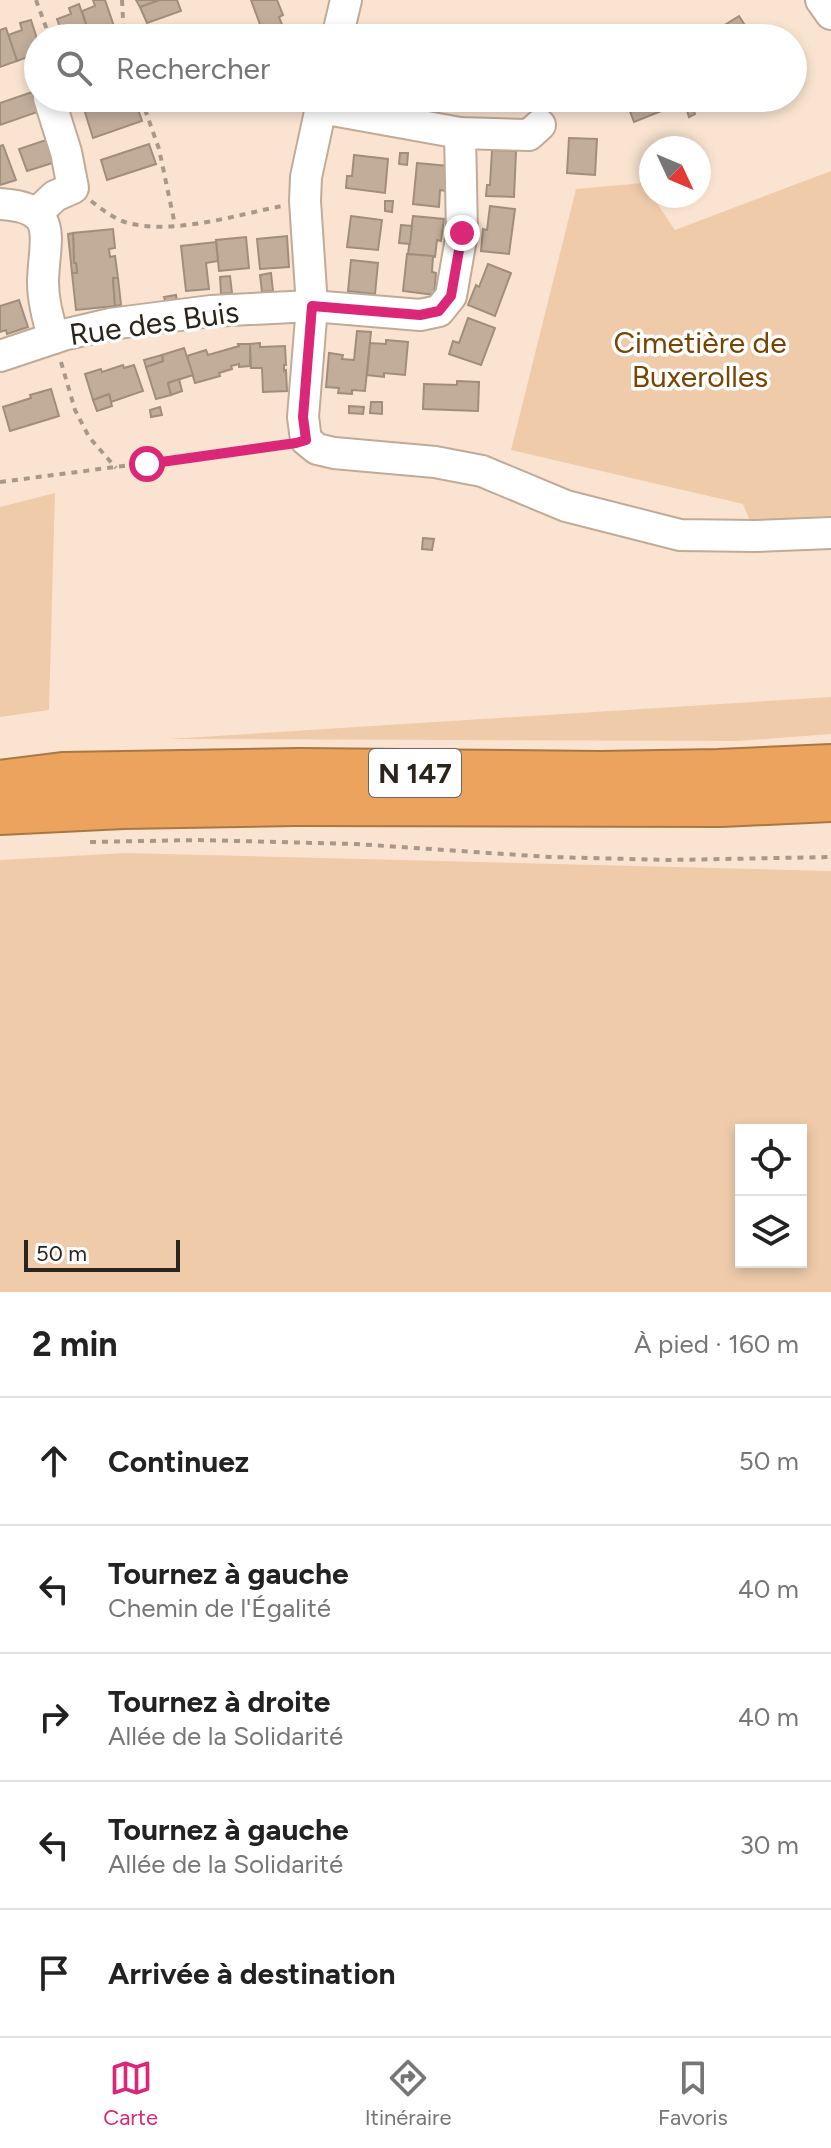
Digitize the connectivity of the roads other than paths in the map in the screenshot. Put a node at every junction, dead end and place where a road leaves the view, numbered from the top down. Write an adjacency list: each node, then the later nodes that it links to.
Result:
1 (346, 0): 4 (street)
2 (821, 0): 3 (street)
3 (831, 14)
4 (340, 24)
5 (53, 112): 11 (street)
6 (320, 112): 12 (street)
7 (363, 112): 9 (street)
8 (540, 125): 9 (street)
9 (460, 133): 12 (street, Rue des Buis)
10 (0, 204): 11 (street)
11 (36, 214): 13 (street)
12 (312, 306): 13 (street, Rue des Buis); 15 (street)
13 (54, 338): 14 (street, Rue des Buis)
14 (0, 356)
15 (831, 533)
16 (831, 767): 18 (highway, N 147)
17 (0, 770): 18 (highway)
18 (63, 775): 19 (highway, N 147)
19 (0, 783)
20 (831, 799): 21 (highway, N 147)
21 (0, 812)

